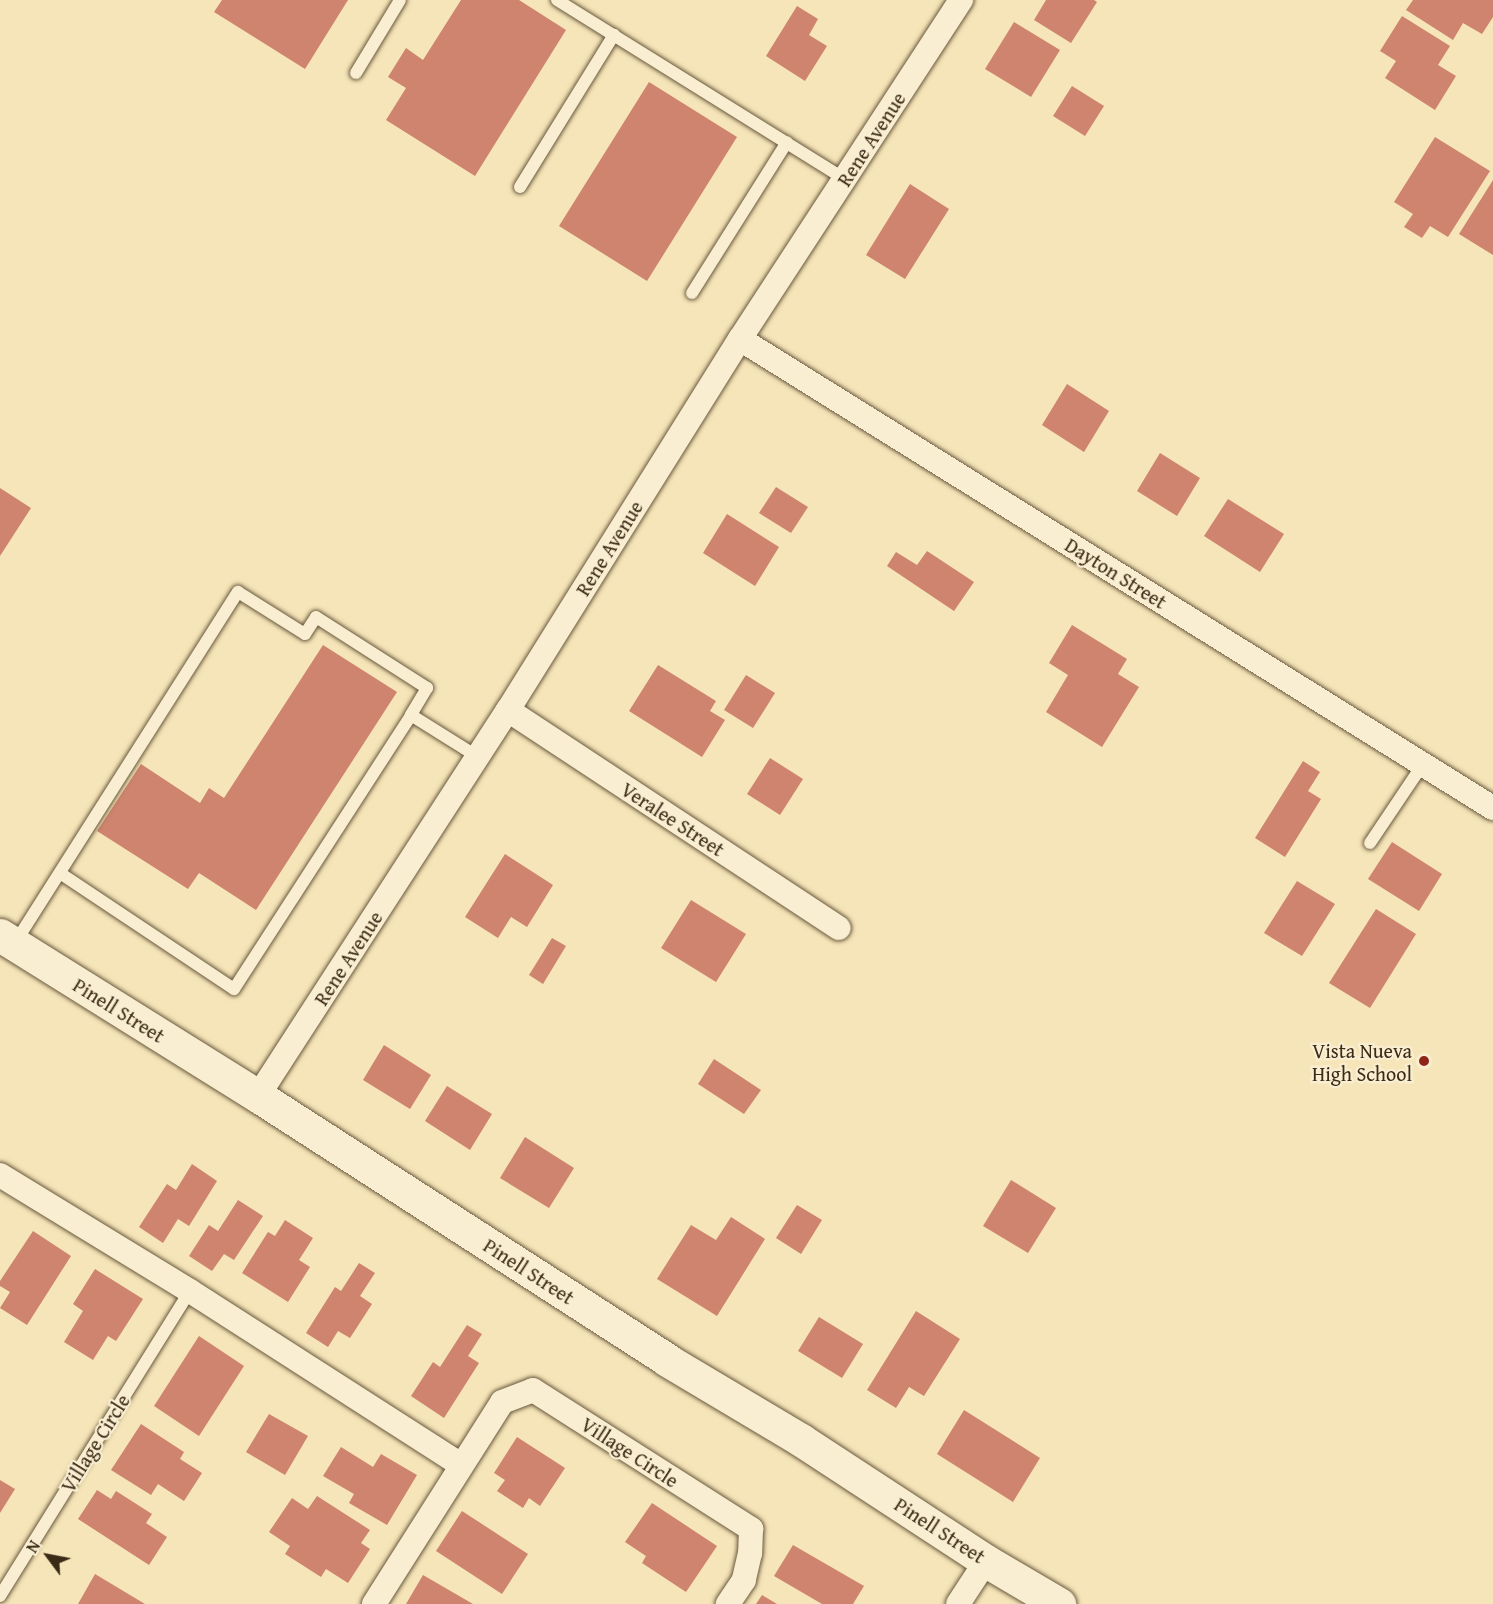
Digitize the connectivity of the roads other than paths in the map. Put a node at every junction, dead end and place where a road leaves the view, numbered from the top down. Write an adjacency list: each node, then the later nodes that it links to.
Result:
1 (400, 0): 5 (lane)
2 (557, 0): 4 (lane)
3 (961, 0): 7 (street, Rene Avenue)
4 (614, 35): 6 (lane); 8 (lane)
5 (356, 74)
6 (787, 142): 7 (lane); 9 (lane)
7 (845, 179): 10 (street, Rene Avenue)
8 (520, 187)
9 (692, 293)
10 (740, 339): 11 (street, Rene Avenue); 14 (street, Dayton Street)
11 (508, 710): 13 (street, Rene Avenue); 18 (street, Veralee Street)
12 (411, 715): 13 (lane); 17 (lane); 17 (lane)
13 (477, 758): 20 (street, Rene Avenue)
14 (1423, 764): 15 (street, Dayton Street); 16 (lane)
15 (1493, 808)
16 (1370, 843)
17 (60, 873): 19 (lane)
18 (838, 927)
19 (7, 939): 20 (street, Pinell Street)
20 (258, 1096): 24 (street, Pinell Street)
21 (0, 1175): 22 (street)
22 (190, 1291): 23 (street); 25 (lane, Village Circle)
23 (461, 1464): 26 (street, Village Circle); 27 (street, Village Circle)
24 (986, 1560): 28 (street); 29 (street, Pinell Street)
25 (0, 1596)
26 (374, 1604)
27 (728, 1604)
28 (958, 1604)
29 (1059, 1604)

